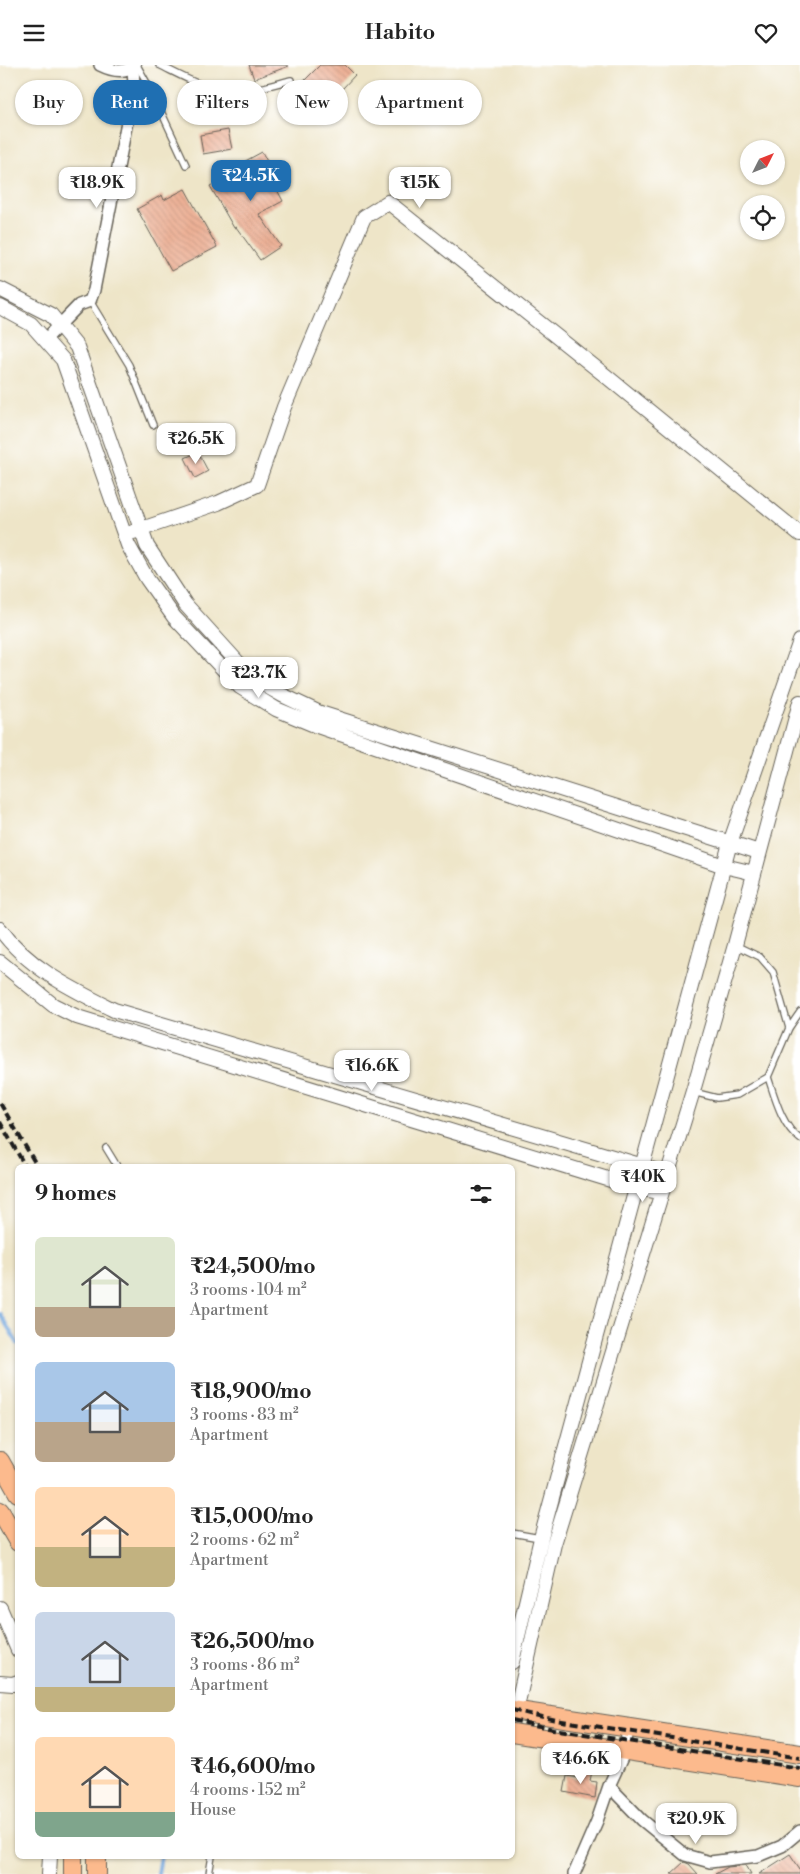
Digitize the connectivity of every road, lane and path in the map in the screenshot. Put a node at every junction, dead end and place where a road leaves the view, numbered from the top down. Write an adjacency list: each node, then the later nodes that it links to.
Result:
1 (100, 65): 2 (street)
2 (135, 65): 5 (lane); 7 (street)
3 (159, 65): 4 (lane)
4 (277, 83)
5 (186, 165)
6 (0, 289): 9 (street)
7 (90, 301): 9 (street); 11 (lane)
8 (0, 307): 10 (street)
9 (60, 326): 10 (street); 12 (street)
10 (45, 340): 13 (street)
11 (153, 425)
12 (142, 530): 13 (street); 14 (street); 17 (street)
13 (124, 534): 19 (street)
14 (800, 534)
15 (800, 641): 17 (street)
16 (800, 702): 18 (street)
17 (730, 843): 18 (street); 19 (street)
18 (759, 852): 20 (street)
19 (724, 866): 20 (street); 31 (street)
20 (754, 873): 22 (street)
21 (0, 929): 31 (street)
22 (735, 945): 25 (lane); 27 (street)
23 (0, 962): 33 (street)
24 (800, 1011): 25 (lane)
25 (789, 1028): 26 (lane)
26 (768, 1077): 27 (lane); 28 (lane)
27 (692, 1091): 32 (street)
28 (800, 1139)
29 (106, 1148): 30 (lane)
30 (116, 1164)
31 (643, 1166): 32 (street); 33 (street)
32 (666, 1175): 34 (street)
33 (637, 1188): 34 (street); 40 (street)
34 (661, 1192): 40 (street)
35 (0, 1461): 36 (main road)
36 (15, 1488)
37 (0, 1511): 39 (main road)
38 (515, 1534): 40 (lane)
39 (15, 1537)
40 (547, 1541): 43 (street); 46 (street)
41 (0, 1609): 42 (street)
42 (15, 1643)
43 (515, 1652)
44 (0, 1683): 45 (street)
45 (15, 1683)
46 (515, 1706)
47 (515, 1711): 48 (main road)
48 (628, 1727): 50 (street); 51 (main road)
49 (515, 1733): 50 (main road)
50 (625, 1751): 52 (main road); 53 (street)
51 (800, 1754)
52 (800, 1778)
53 (609, 1786): 54 (street); 63 (street)
54 (800, 1831)
55 (50, 1859): 59 (street)
56 (73, 1859): 60 (main road)
57 (97, 1859): 61 (main road)
58 (212, 1859): 62 (lane)
59 (49, 1874)
60 (73, 1874)
61 (97, 1874)
62 (209, 1874)
63 (574, 1874)

